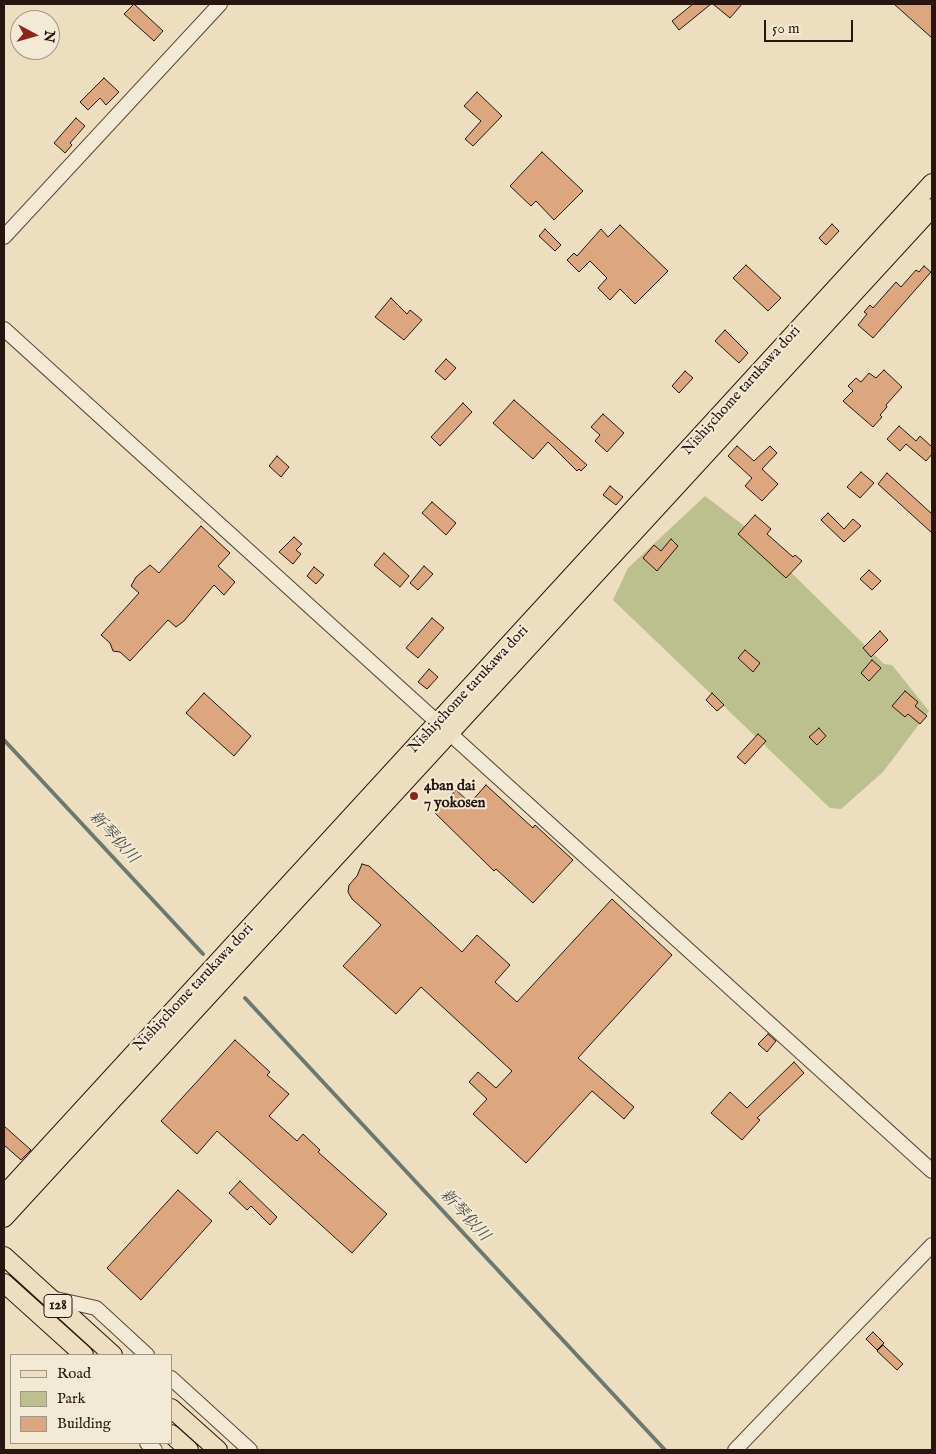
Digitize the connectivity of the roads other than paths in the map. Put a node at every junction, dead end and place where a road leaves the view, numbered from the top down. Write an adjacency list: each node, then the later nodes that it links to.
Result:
1 (220, 4): 4 (street)
2 (932, 183): 6 (main road, Nishi5chome tarukawa dori)
3 (932, 208): 6 (main road, Nishi5chome tarukawa dori)
4 (4, 237)
5 (4, 328): 6 (street)
6 (445, 728): 7 (street); 8 (main road, Nishi5chome tarukawa dori); 9 (main road, Nishi5chome tarukawa dori)
7 (932, 1171)
8 (4, 1195)
9 (4, 1218)
10 (932, 1245): 23 (street)
11 (4, 1256): 13 (main road, 128)
12 (4, 1283): 14 (main road, 128)
13 (50, 1298): 15 (main road, 128); 16 (street)
14 (83, 1354)
15 (112, 1354)
16 (146, 1354)
17 (172, 1379): 22 (street)
18 (172, 1409): 21 (main road)
19 (172, 1435): 20 (main road)
20 (189, 1450)
21 (218, 1450)
22 (250, 1450)
23 (736, 1450)

